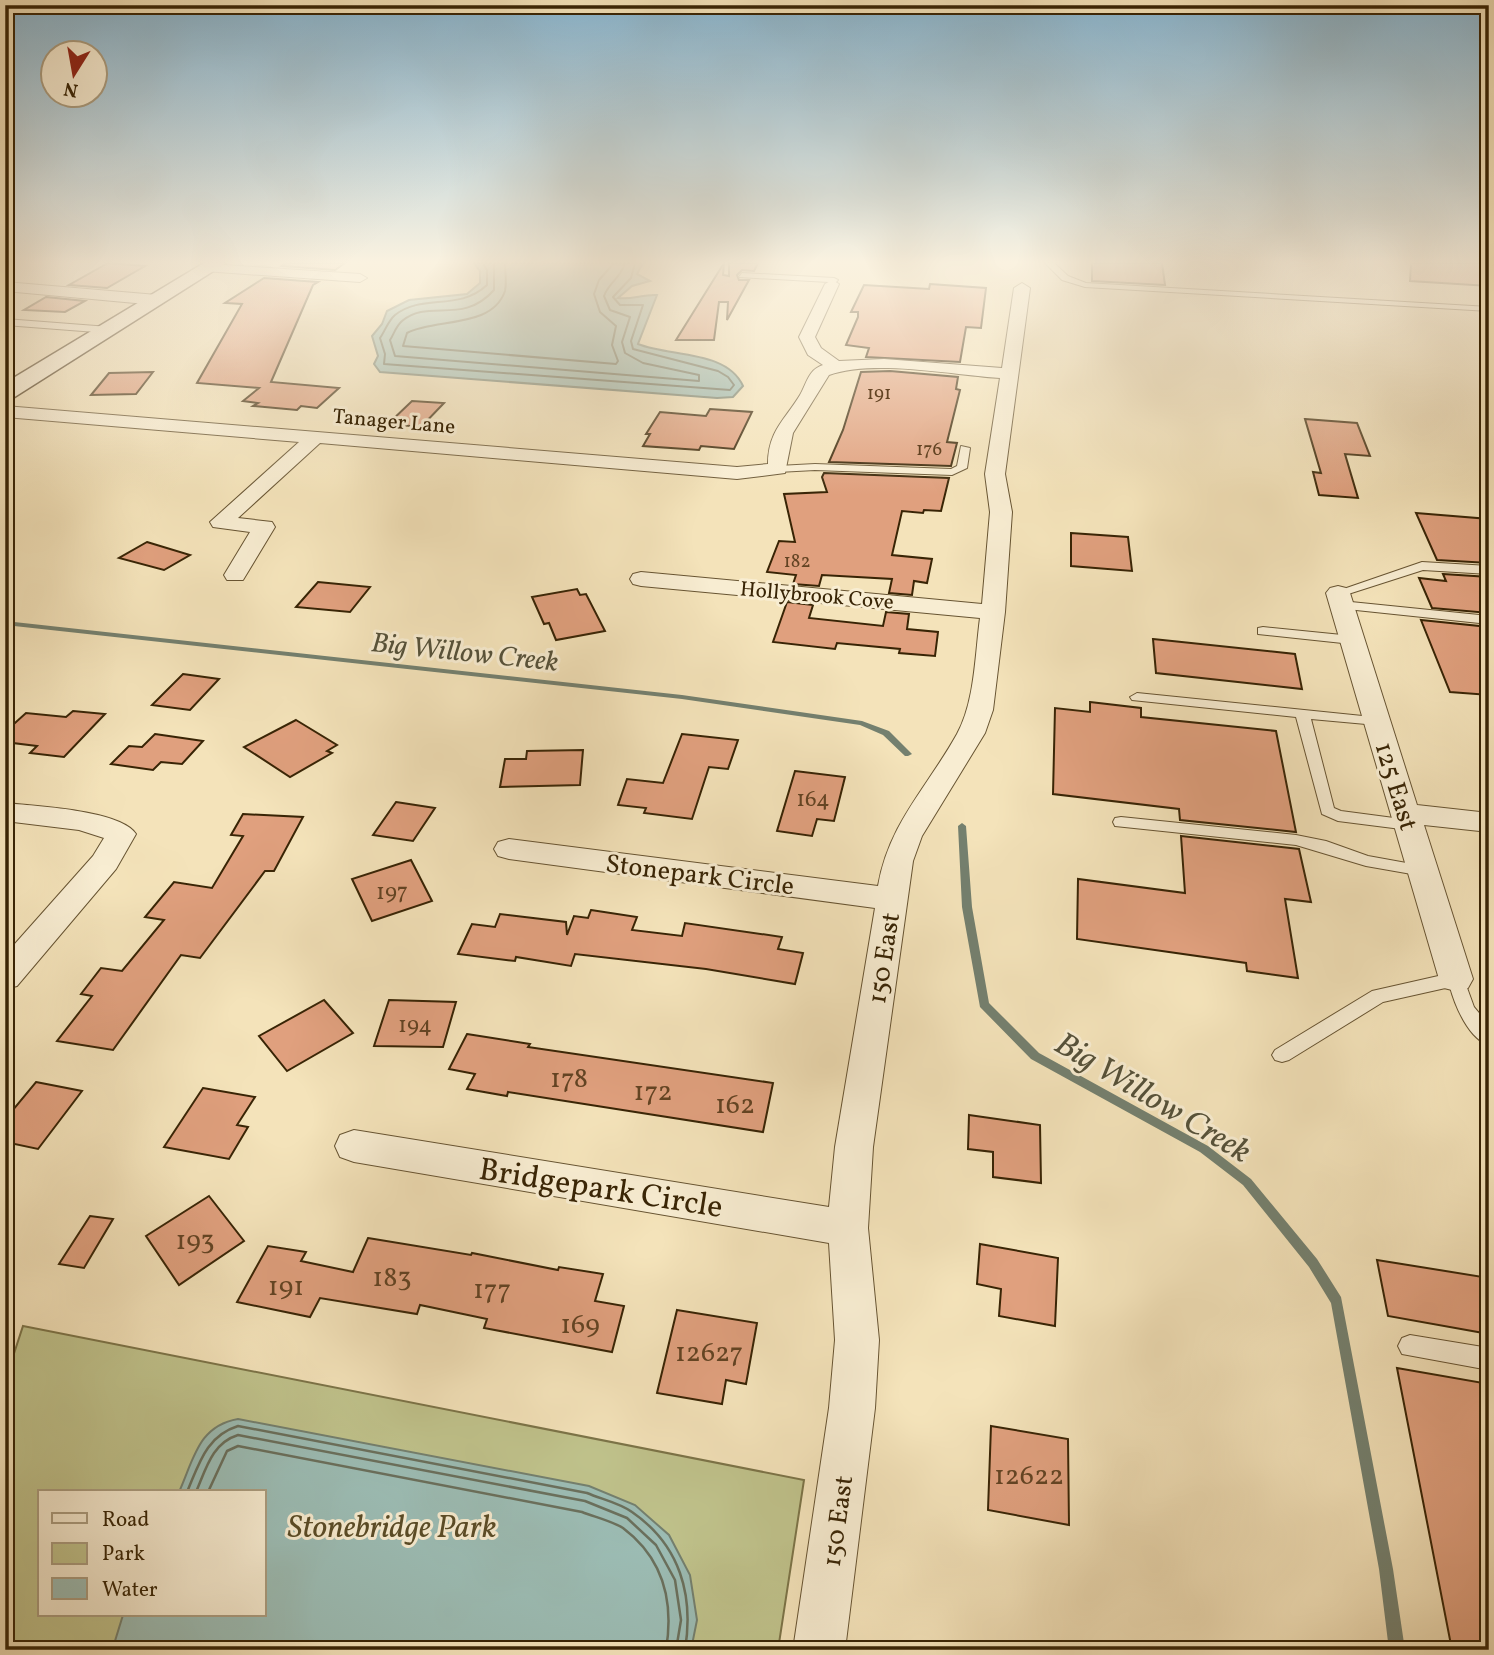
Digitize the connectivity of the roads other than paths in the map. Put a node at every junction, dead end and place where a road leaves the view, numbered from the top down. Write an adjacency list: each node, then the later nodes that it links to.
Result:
1 (92, 340): 6 (main road)
2 (809, 340): 4 (street)
3 (1015, 340): 5 (street, 150 East)
4 (835, 366): 5 (street); 10 (street)
5 (1010, 374): 15 (street, 150 East)
6 (5, 393)
7 (5, 411): 8 (street, Tanager Lane)
8 (316, 437): 10 (street, Tanager Lane); 12 (street)
9 (965, 448): 10 (lane)
10 (778, 470)
11 (1489, 570): 14 (lane)
12 (235, 575)
13 (641, 579): 15 (street, Hollybrook Cove)
14 (1339, 599): 16 (lane); 18 (street, 125 East)
15 (993, 612): 28 (street, 150 East)
16 (1489, 620)
17 (1264, 631): 18 (lane)
18 (1352, 640): 21 (street, 125 East)
19 (1137, 697): 20 (lane)
20 (1302, 713): 21 (lane); 23 (lane)
21 (1377, 721): 23 (street, 125 East)
22 (5, 811): 29 (street)
23 (1407, 819): 25 (street); 27 (street, 125 East)
24 (1121, 822): 27 (lane)
25 (1489, 823)
26 (509, 849): 28 (street, Stonepark Circle)
27 (1423, 871): 30 (street, 125 East)
28 (891, 899): 34 (street, 150 East)
29 (5, 977)
30 (1456, 979): 31 (lane); 32 (lane)
31 (1489, 1038)
32 (1282, 1055)
33 (354, 1146): 34 (street, Bridgepark Circle)
34 (848, 1228): 37 (street, 150 East)
35 (1410, 1346): 36 (lane)
36 (1489, 1359)
37 (819, 1650)

